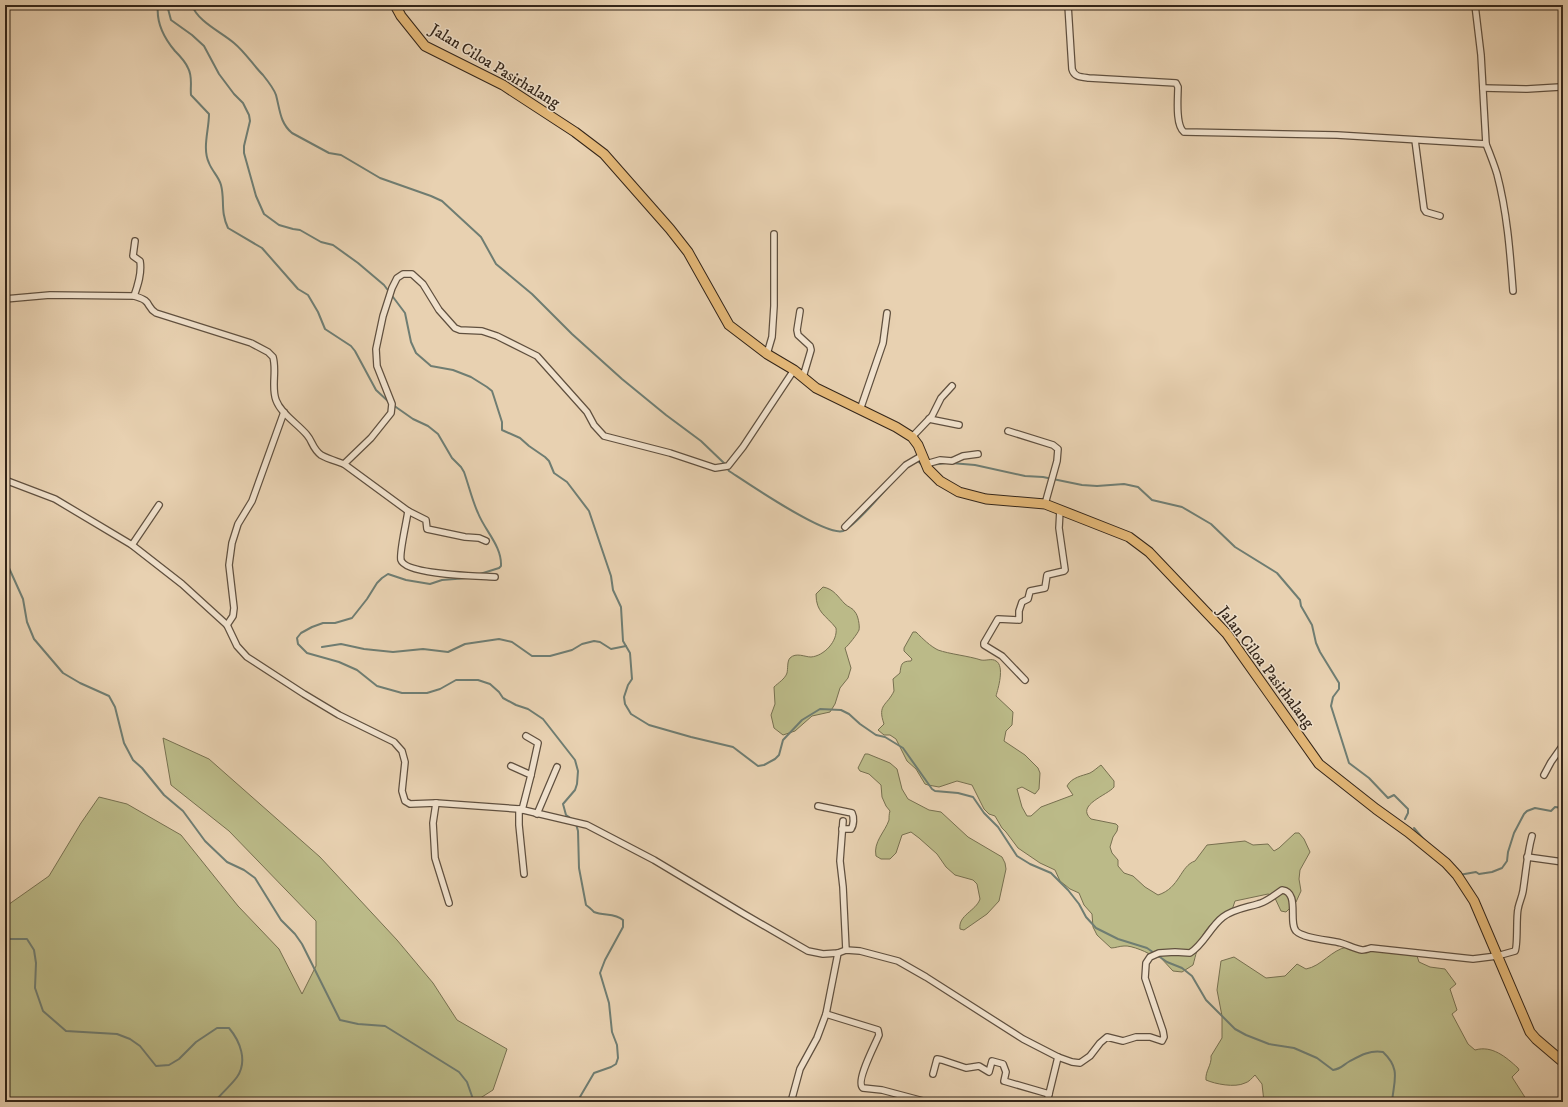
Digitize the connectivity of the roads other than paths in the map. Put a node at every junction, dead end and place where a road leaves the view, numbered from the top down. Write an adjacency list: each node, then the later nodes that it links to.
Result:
1 (395, 5): 18 (main road, Jalan Ciloa Pasirhalang)
2 (1068, 5): 6 (street)
3 (1475, 5): 5 (street)
4 (1560, 87): 5 (street)
5 (1483, 88): 7 (street)
6 (1415, 140): 7 (street); 8 (street)
7 (1486, 144): 11 (street)
8 (1440, 216)
9 (774, 234): 18 (street)
10 (135, 241): 12 (street)
11 (1512, 291)
12 (134, 296): 13 (street); 23 (street)
13 (5, 299)
14 (800, 311): 20 (street)
15 (887, 313): 22 (street)
16 (5, 338): 17 (street)
17 (5, 350)
18 (767, 354): 19 (main road, Jalan Ciloa Pasirhalang)
19 (794, 370): 20 (main road, Jalan Ciloa Pasirhalang); 30 (street)
20 (803, 378): 22 (main road, Jalan Ciloa Pasirhalang)
21 (952, 386): 24 (street)
22 (860, 410): 27 (main road, Jalan Ciloa Pasirhalang)
23 (284, 412): 30 (street); 41 (street)
24 (929, 419): 25 (street); 27 (street)
25 (959, 425)
26 (1008, 431): 33 (street)
27 (912, 437): 29 (main road, Jalan Ciloa Pasirhalang)
28 (978, 454): 31 (street)
29 (923, 455): 31 (main road, Jalan Ciloa Pasirhalang); 37 (street)
30 (344, 464): 36 (street)
31 (926, 464): 33 (main road, Jalan Ciloa Pasirhalang)
32 (5, 480): 39 (street)
33 (1045, 504): 35 (main road, Jalan Ciloa Pasirhalang)
34 (159, 505): 39 (street)
35 (1060, 510): 42 (street); 62 (main road, Jalan Ciloa Pasirhalang)
36 (408, 511): 38 (street); 40 (street)
37 (845, 527)
38 (486, 541)
39 (132, 545): 41 (street)
40 (495, 577)
41 (228, 625): 49 (street)
42 (1025, 680)
43 (526, 736): 47 (street)
44 (1563, 745): 48 (street)
45 (511, 766): 47 (street)
46 (557, 768): 52 (street)
47 (531, 775): 51 (street)
48 (1544, 775)
49 (436, 803): 51 (street); 59 (street)
50 (818, 806): 54 (street)
51 (521, 809): 52 (street); 58 (street)
52 (537, 814): 61 (street)
53 (843, 821): 54 (street)
54 (842, 829): 60 (street)
55 (1532, 836): 56 (street)
56 (1527, 856): 57 (street); 62 (street)
57 (1563, 862)
58 (524, 874)
59 (449, 903)
60 (846, 950): 61 (street); 64 (street)
61 (838, 953): 63 (street)
62 (1498, 956): 64 (street); 65 (main road, Jalan Ciloa Pasirhalang)
63 (826, 1014): 68 (street); 69 (street)
64 (1058, 1057): 67 (street)
65 (1563, 1062)
66 (933, 1074): 67 (street)
67 (1049, 1094): 70 (street)
68 (791, 1102)
69 (927, 1102)
70 (1047, 1102)

